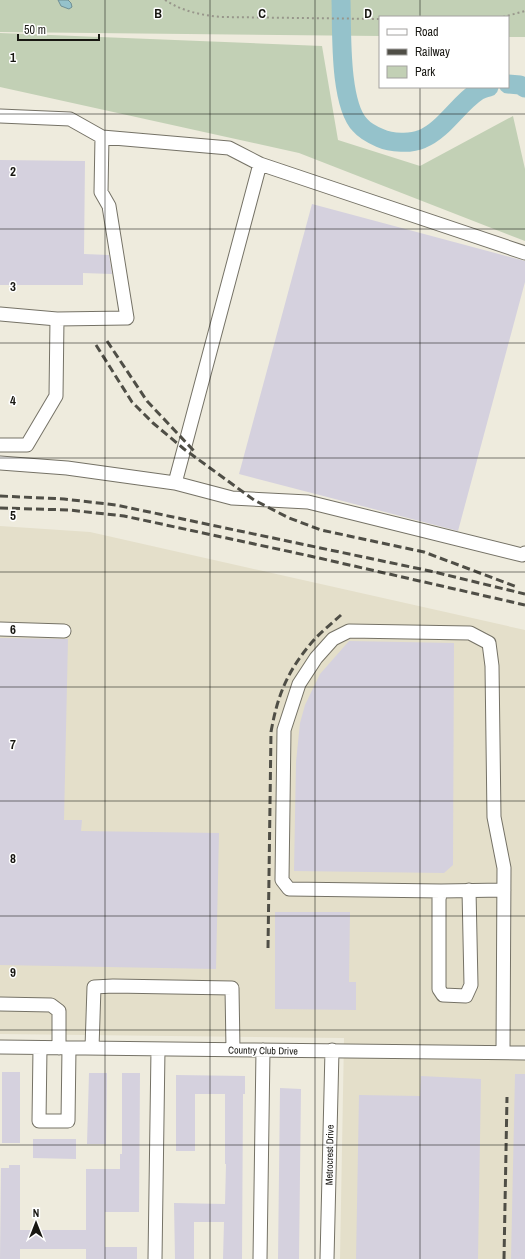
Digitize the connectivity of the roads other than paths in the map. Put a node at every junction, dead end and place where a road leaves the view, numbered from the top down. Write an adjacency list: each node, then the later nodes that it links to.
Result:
1 (0, 116): 2 (street)
2 (102, 137): 3 (street); 6 (street)
3 (260, 164): 4 (street); 9 (street)
4 (525, 253)
5 (0, 314): 6 (street)
6 (56, 319): 7 (street)
7 (0, 444)
8 (0, 463): 9 (street)
9 (175, 484): 10 (street)
10 (525, 553)
11 (0, 629): 12 (street)
12 (64, 631)
13 (469, 890): 14 (street); 15 (street); 15 (street)
14 (504, 890): 15 (street); 25 (street)
15 (441, 891)
16 (0, 1004): 19 (street)
17 (0, 1047): 18 (street, Country Club Drive)
18 (40, 1048): 19 (street, Country Club Drive); 19 (street)
19 (64, 1048): 20 (street, Country Club Drive)
20 (92, 1048): 21 (street, Country Club Drive); 22 (street)
21 (158, 1049): 22 (street, Country Club Drive); 27 (street)
22 (233, 1049): 23 (street, Country Club Drive)
23 (263, 1050): 24 (street, Country Club Drive); 28 (street)
24 (332, 1050): 25 (street, Country Club Drive); 29 (street, Metrocrest Drive)
25 (503, 1052): 26 (street, Country Club Drive)
26 (525, 1052)
27 (155, 1259)
28 (260, 1259)
29 (327, 1259)

